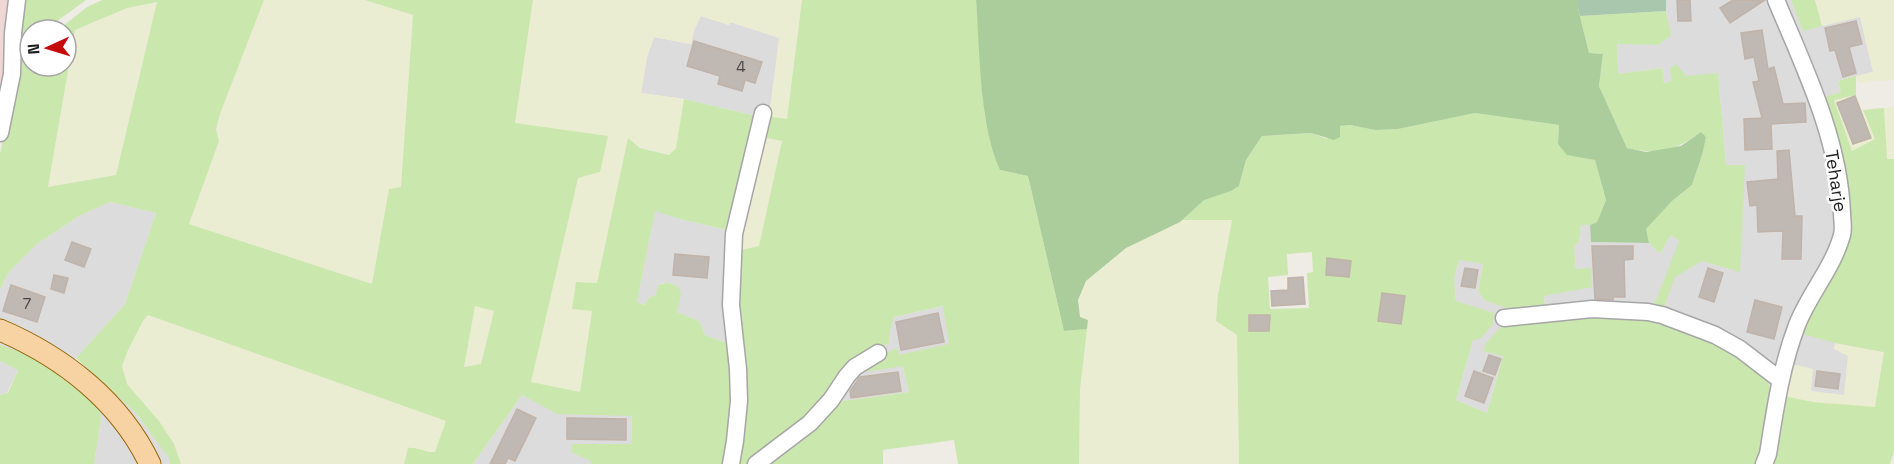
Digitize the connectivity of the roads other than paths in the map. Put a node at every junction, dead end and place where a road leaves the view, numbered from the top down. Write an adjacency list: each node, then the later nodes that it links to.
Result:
1 (17, 0): 4 (street)
2 (1776, 0): 8 (street, Teharje)
3 (763, 113): 10 (street)
4 (0, 133)
5 (1504, 318): 8 (street)
6 (0, 330): 9 (main road)
7 (878, 353): 11 (street)
8 (1779, 379): 12 (street, Teharje)
9 (150, 464)
10 (731, 464)
11 (756, 464)
12 (1764, 464)

